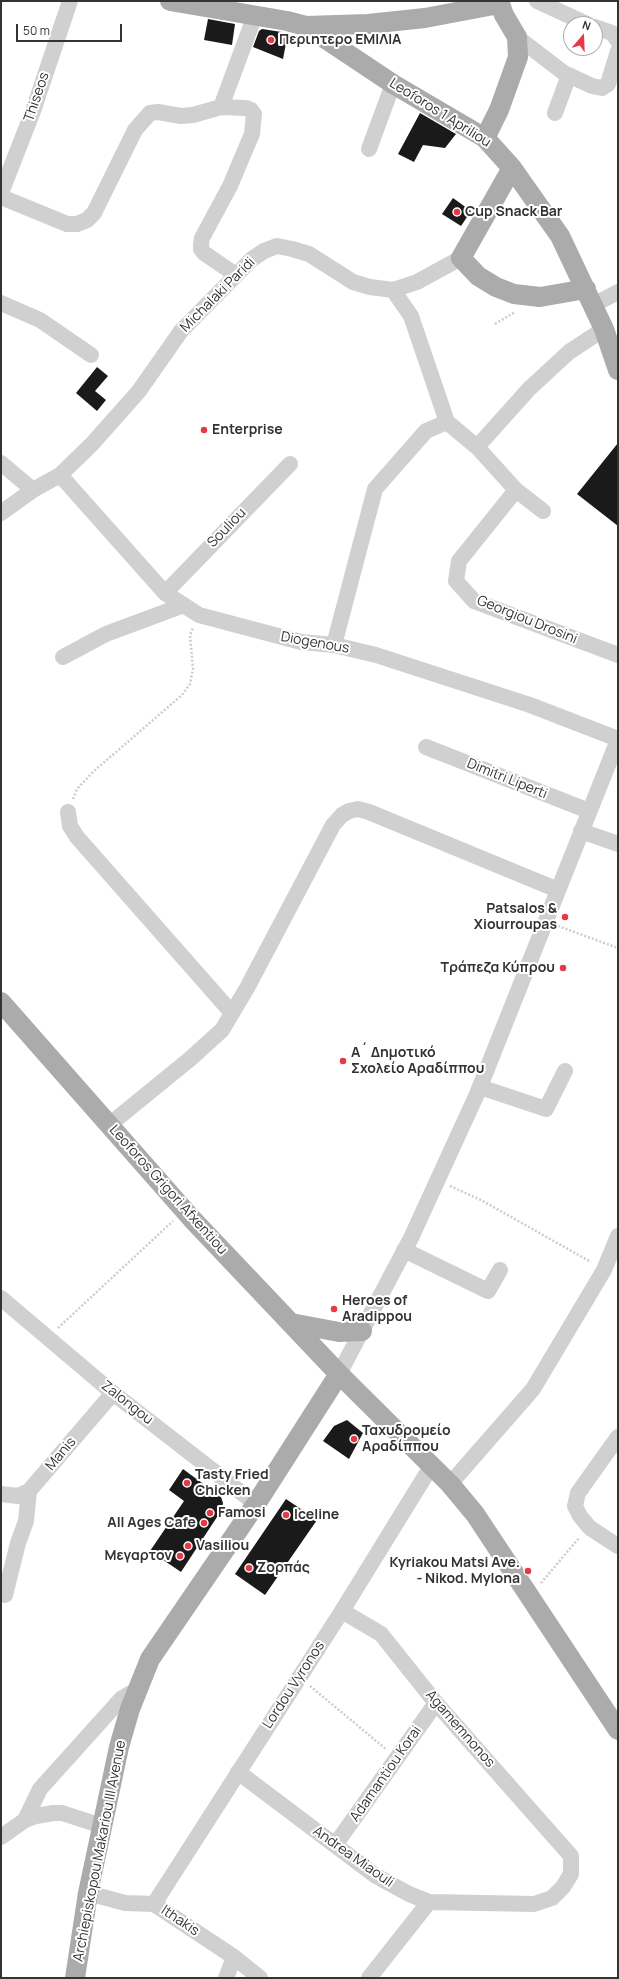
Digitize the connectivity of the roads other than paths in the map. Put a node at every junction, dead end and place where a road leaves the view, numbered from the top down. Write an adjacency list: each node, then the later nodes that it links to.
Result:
1 (70, 1): 21 (street, Thiseos)
2 (170, 1): 5 (main road, Leoforos 1 Apriliou)
3 (537, 1): 7 (street)
4 (499, 2): 8 (main road); 10 (main road)
5 (216, 4): 6 (main road, Leoforos 1 Apriliou)
6 (255, 15): 8 (main road, Leoforos 1 Apriliou); 16 (street)
7 (570, 16)
8 (306, 26): 14 (main road, Leoforos 1 Apriliou)
9 (603, 30): 11 (street)
10 (517, 37): 13 (street); 18 (main road)
11 (618, 40)
12 (618, 51): 15 (street)
13 (569, 75): 15 (street); 17 (street)
14 (393, 84): 18 (main road, Leoforos 1 Apriliou); 19 (street)
15 (613, 87)
16 (221, 107): 22 (street); 24 (street)
17 (555, 113)
18 (485, 138): 20 (main road, Leoforos 1 Apriliou)
19 (369, 149)
20 (512, 168): 23 (main road); 27 (main road, Leoforos 1 Apriliou)
21 (1, 192)
22 (1, 196)
23 (461, 258): 25 (street, Michalaki Paridi); 27 (main road)
24 (236, 275): 25 (street, Michalaki Paridi); 36 (street, Michalaki Paridi)
25 (393, 290): 32 (street)
26 (618, 292): 27 (street)
27 (590, 297): 29 (main road, Leoforos 1 Apriliou)
28 (1, 302): 30 (street)
29 (604, 329): 31 (main road, Leoforos 1 Apriliou); 33 (street)
30 (91, 355)
31 (618, 370)
32 (447, 422): 33 (street); 43 (street)
33 (477, 447): 38 (street)
34 (1, 463): 37 (street)
35 (290, 464): 41 (street, Souliou)
36 (60, 475): 37 (street, Michalaki Paridi); 41 (street, Diogenous)
37 (33, 490): 40 (street, Michalaki Paridi)
38 (516, 490): 39 (street); 44 (street, Georgiou Drosini)
39 (542, 511)
40 (1, 514)
41 (165, 593): 42 (street, Diogenous)
42 (184, 605): 43 (street, Diogenous); 45 (street)
43 (334, 645): 46 (street, Diogenous)
44 (618, 655)
45 (63, 658)
46 (618, 739): 48 (street, Archiepiskopou Makariou III Avenue)
47 (426, 747): 48 (street, Dimitri Liperti)
48 (589, 811): 50 (street, Archiepiskopou Makariou III Avenue)
49 (68, 812): 54 (street)
50 (581, 832): 51 (street); 52 (street, Archiepiskopou Makariou III Avenue)
51 (618, 844)
52 (558, 890): 54 (street); 56 (street, Archiepiskopou Makariou III Avenue)
53 (1, 1002): 57 (main road, Leoforos Grigori Afxentiou)
54 (232, 1013): 57 (street)
55 (565, 1071): 56 (street)
56 (480, 1087): 59 (street, Archiepiskopou Makariou III Avenue)
57 (109, 1125): 62 (main road, Leoforos Grigori Afxentiou)
58 (618, 1236): 68 (street)
59 (404, 1250): 60 (street); 63 (street, Archiepiskopou Makariou III Avenue)
60 (500, 1270)
61 (1, 1298): 65 (street, Zalongou)
62 (291, 1323): 63 (main road); 64 (main road, Leoforos Grigori Afxentiou)
63 (362, 1331): 64 (street, Archiepiskopou Makariou III Avenue)
64 (339, 1374): 67 (main road, Leoforos Grigori Afxentiou); 71 (main road, Archiepiskopou Makariou III Avenue)
65 (113, 1393): 69 (street, Manis); 71 (street, Zalongou)
66 (618, 1438): 72 (street)
67 (432, 1465): 68 (main road, Leoforos Grigori Afxentiou); 74 (street, Lordou Vyronos)
68 (450, 1484): 77 (main road, Leoforos Grigori Afxentiou)
69 (29, 1491): 70 (street); 73 (street)
70 (1, 1494)
71 (256, 1504): 75 (main road, Archiepiskopou Makariou III Avenue)
72 (618, 1546)
73 (5, 1595)
74 (342, 1610): 76 (street, Agamemnonos); 78 (street, Lordou Vyronos)
75 (138, 1689): 79 (street); 80 (main road, Archiepiskopou Makariou III Avenue)
76 (436, 1703): 82 (street, Adamantiou Korai); 83 (street, Agamemnonos)
77 (618, 1730)
78 (238, 1772): 82 (street, Andrea Miaouli); 86 (street, Lordou Vyronos)
79 (25, 1820): 80 (street); 81 (street)
80 (102, 1826): 84 (main road, Archiepiskopou Makariou III Avenue)
81 (1, 1837)
82 (335, 1846): 85 (street, Andrea Miaouli)
83 (571, 1856): 85 (street, Andrea Miaouli)
84 (88, 1893): 86 (street, Ithakis); 88 (main road, Archiepiskopou Makariou III Avenue)
85 (429, 1902): 91 (street)
86 (154, 1904): 87 (street, Ithakis)
87 (234, 1957): 89 (street); 90 (street, Ithakis)
88 (75, 1978)
89 (226, 1978)
90 (260, 1978)
91 (369, 1978)

